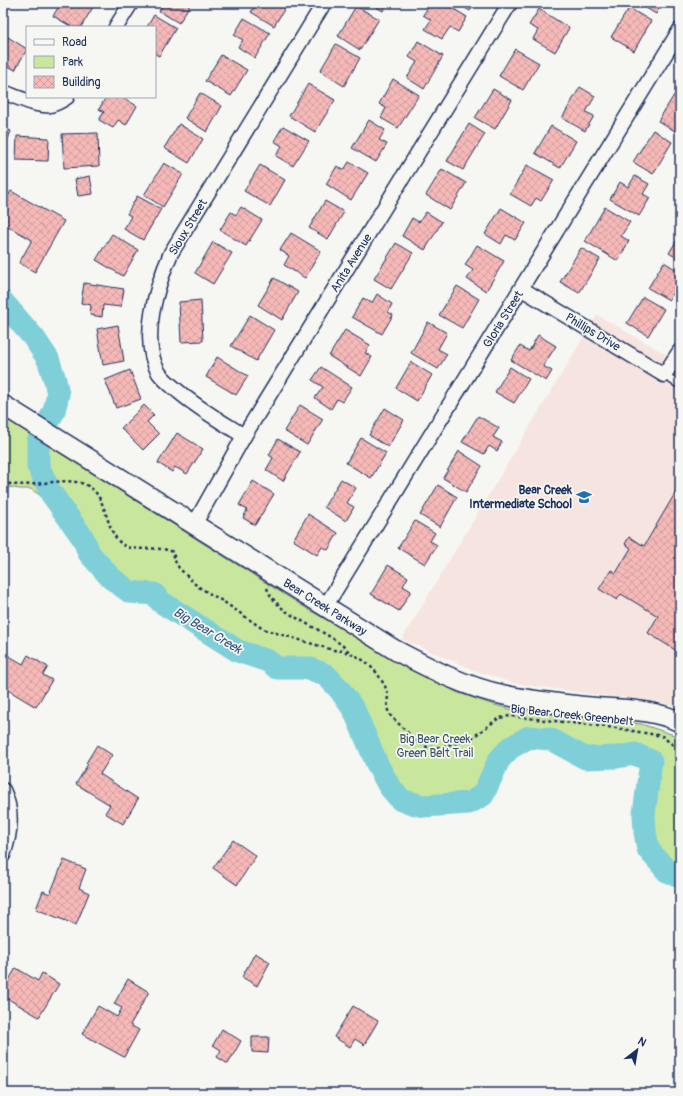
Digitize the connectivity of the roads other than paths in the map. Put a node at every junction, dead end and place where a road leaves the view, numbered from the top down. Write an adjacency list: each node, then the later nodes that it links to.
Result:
1 (131, 3): 4 (street)
2 (324, 3): 13 (street, Sioux Street)
3 (510, 3): 13 (street, Anita Avenue)
4 (117, 26)
5 (680, 30): 8 (street, Gloria Street)
6 (3, 92): 7 (street)
7 (65, 98)
8 (522, 289): 10 (street, Phillips Drive); 15 (street, Gloria Street)
9 (680, 351): 10 (street)
10 (664, 375): 11 (lane)
11 (680, 384)
12 (3, 405): 14 (main road, Bear Creek Parkway)
13 (244, 436): 14 (street, Anita Avenue)
14 (194, 524): 15 (main road, Bear Creek Parkway)
15 (325, 607): 16 (main road, Bear Creek Parkway)
16 (680, 722)
17 (3, 790): 18 (street)
18 (3, 855)

